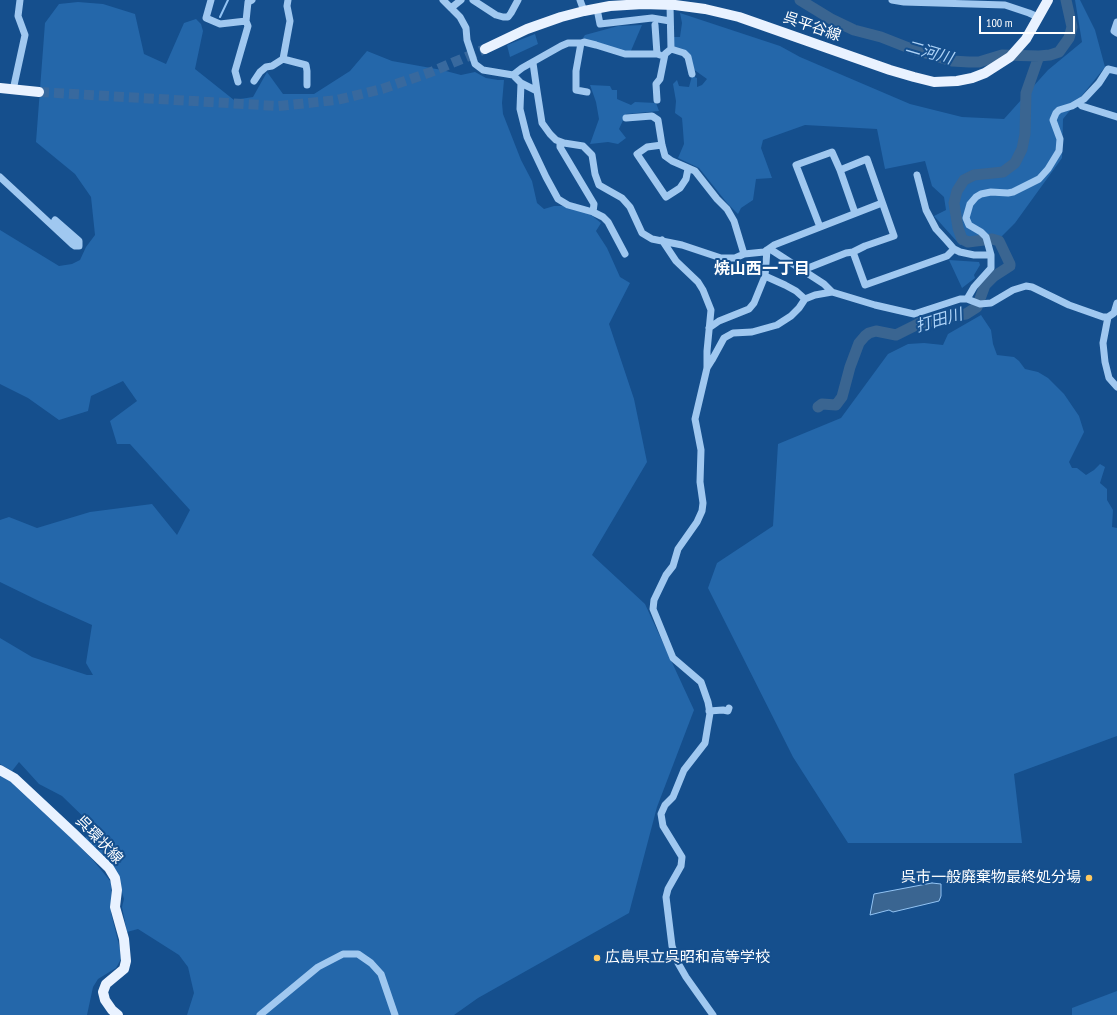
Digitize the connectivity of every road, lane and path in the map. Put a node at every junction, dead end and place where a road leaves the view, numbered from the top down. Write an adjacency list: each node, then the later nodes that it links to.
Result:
1 (20, 0): 38 (street)
2 (211, 0): 19 (street)
3 (252, 0): 19 (street)
4 (288, 0): 28 (street)
5 (443, 0): 15 (street)
6 (461, 0): 15 (street)
7 (473, 0): 8 (street)
8 (518, 0)
9 (580, 0): 17 (street)
10 (892, 0): 13 (street)
11 (1043, 0): 18 (main road, 呉平谷線)
12 (1048, 0): 18 (main road, 呉平谷線)
13 (940, 1): 18 (street)
14 (670, 4): 16 (main road, 呉平谷線); 18 (main road, 呉平谷線); 20 (street)
15 (451, 8): 32 (street)
16 (597, 9): 17 (main road, 呉平谷線); 20 (street)
17 (584, 11): 25 (main road, 呉平谷線)
18 (1038, 17)
19 (246, 21): 34 (street)
20 (670, 21): 26 (street)
21 (1117, 22): 23 (street)
22 (655, 25): 27 (street)
23 (1117, 33)
24 (580, 43): 27 (street); 29 (street); 41 (street)
25 (485, 49)
26 (671, 49): 27 (street); 31 (street)
27 (661, 55): 42 (street)
28 (284, 59): 33 (street); 36 (street)
29 (533, 63): 32 (street); 39 (street)
30 (1117, 71): 43 (street)
31 (692, 74)
32 (513, 75): 35 (street)
33 (254, 81)
34 (238, 82)
35 (521, 83): 39 (street); 53 (street)
36 (307, 85)
37 (0, 88): 38 (main road)
38 (14, 90): 40 (main road)
39 (537, 91): 46 (street)
40 (39, 92)
41 (587, 92)
42 (657, 100)
43 (1079, 103): 44 (street); 63 (street)
44 (1117, 117)
45 (626, 118): 47 (street)
46 (560, 142): 53 (street); 57 (street)
47 (662, 146): 48 (street); 48 (street)
48 (688, 169): 62 (street)
49 (840, 170): 52 (street); 54 (street); 56 (street)
50 (917, 175): 58 (street)
51 (1, 179): 55 (street)
52 (882, 203): 54 (street); 60 (street)
53 (593, 212): 61 (street)
54 (855, 213): 56 (street)
55 (55, 220)
56 (820, 227): 59 (street)
57 (662, 240): 62 (street); 71 (street)
58 (954, 249): 60 (street); 63 (street)
59 (768, 250): 62 (street); 64 (street); 65 (street)
60 (853, 252): 64 (street)
61 (625, 254)
62 (744, 254)
63 (991, 255): 68 (street)
64 (803, 270): 66 (street)
65 (765, 276): 67 (street); 71 (street)
66 (832, 292): 67 (street); 68 (street)
67 (805, 299): 72 (street)
68 (967, 299): 70 (street)
69 (1117, 303): 70 (street)
70 (1108, 317): 73 (street)
71 (709, 328): 72 (street)
72 (707, 368): 75 (street)
73 (1117, 387)
74 (729, 708): 75 (street)
75 (709, 711): 80 (street)
76 (0, 770): 77 (main road, 呉環状線)
77 (118, 1015)
78 (260, 1015): 79 (street)
79 (395, 1015)
80 (713, 1015)

